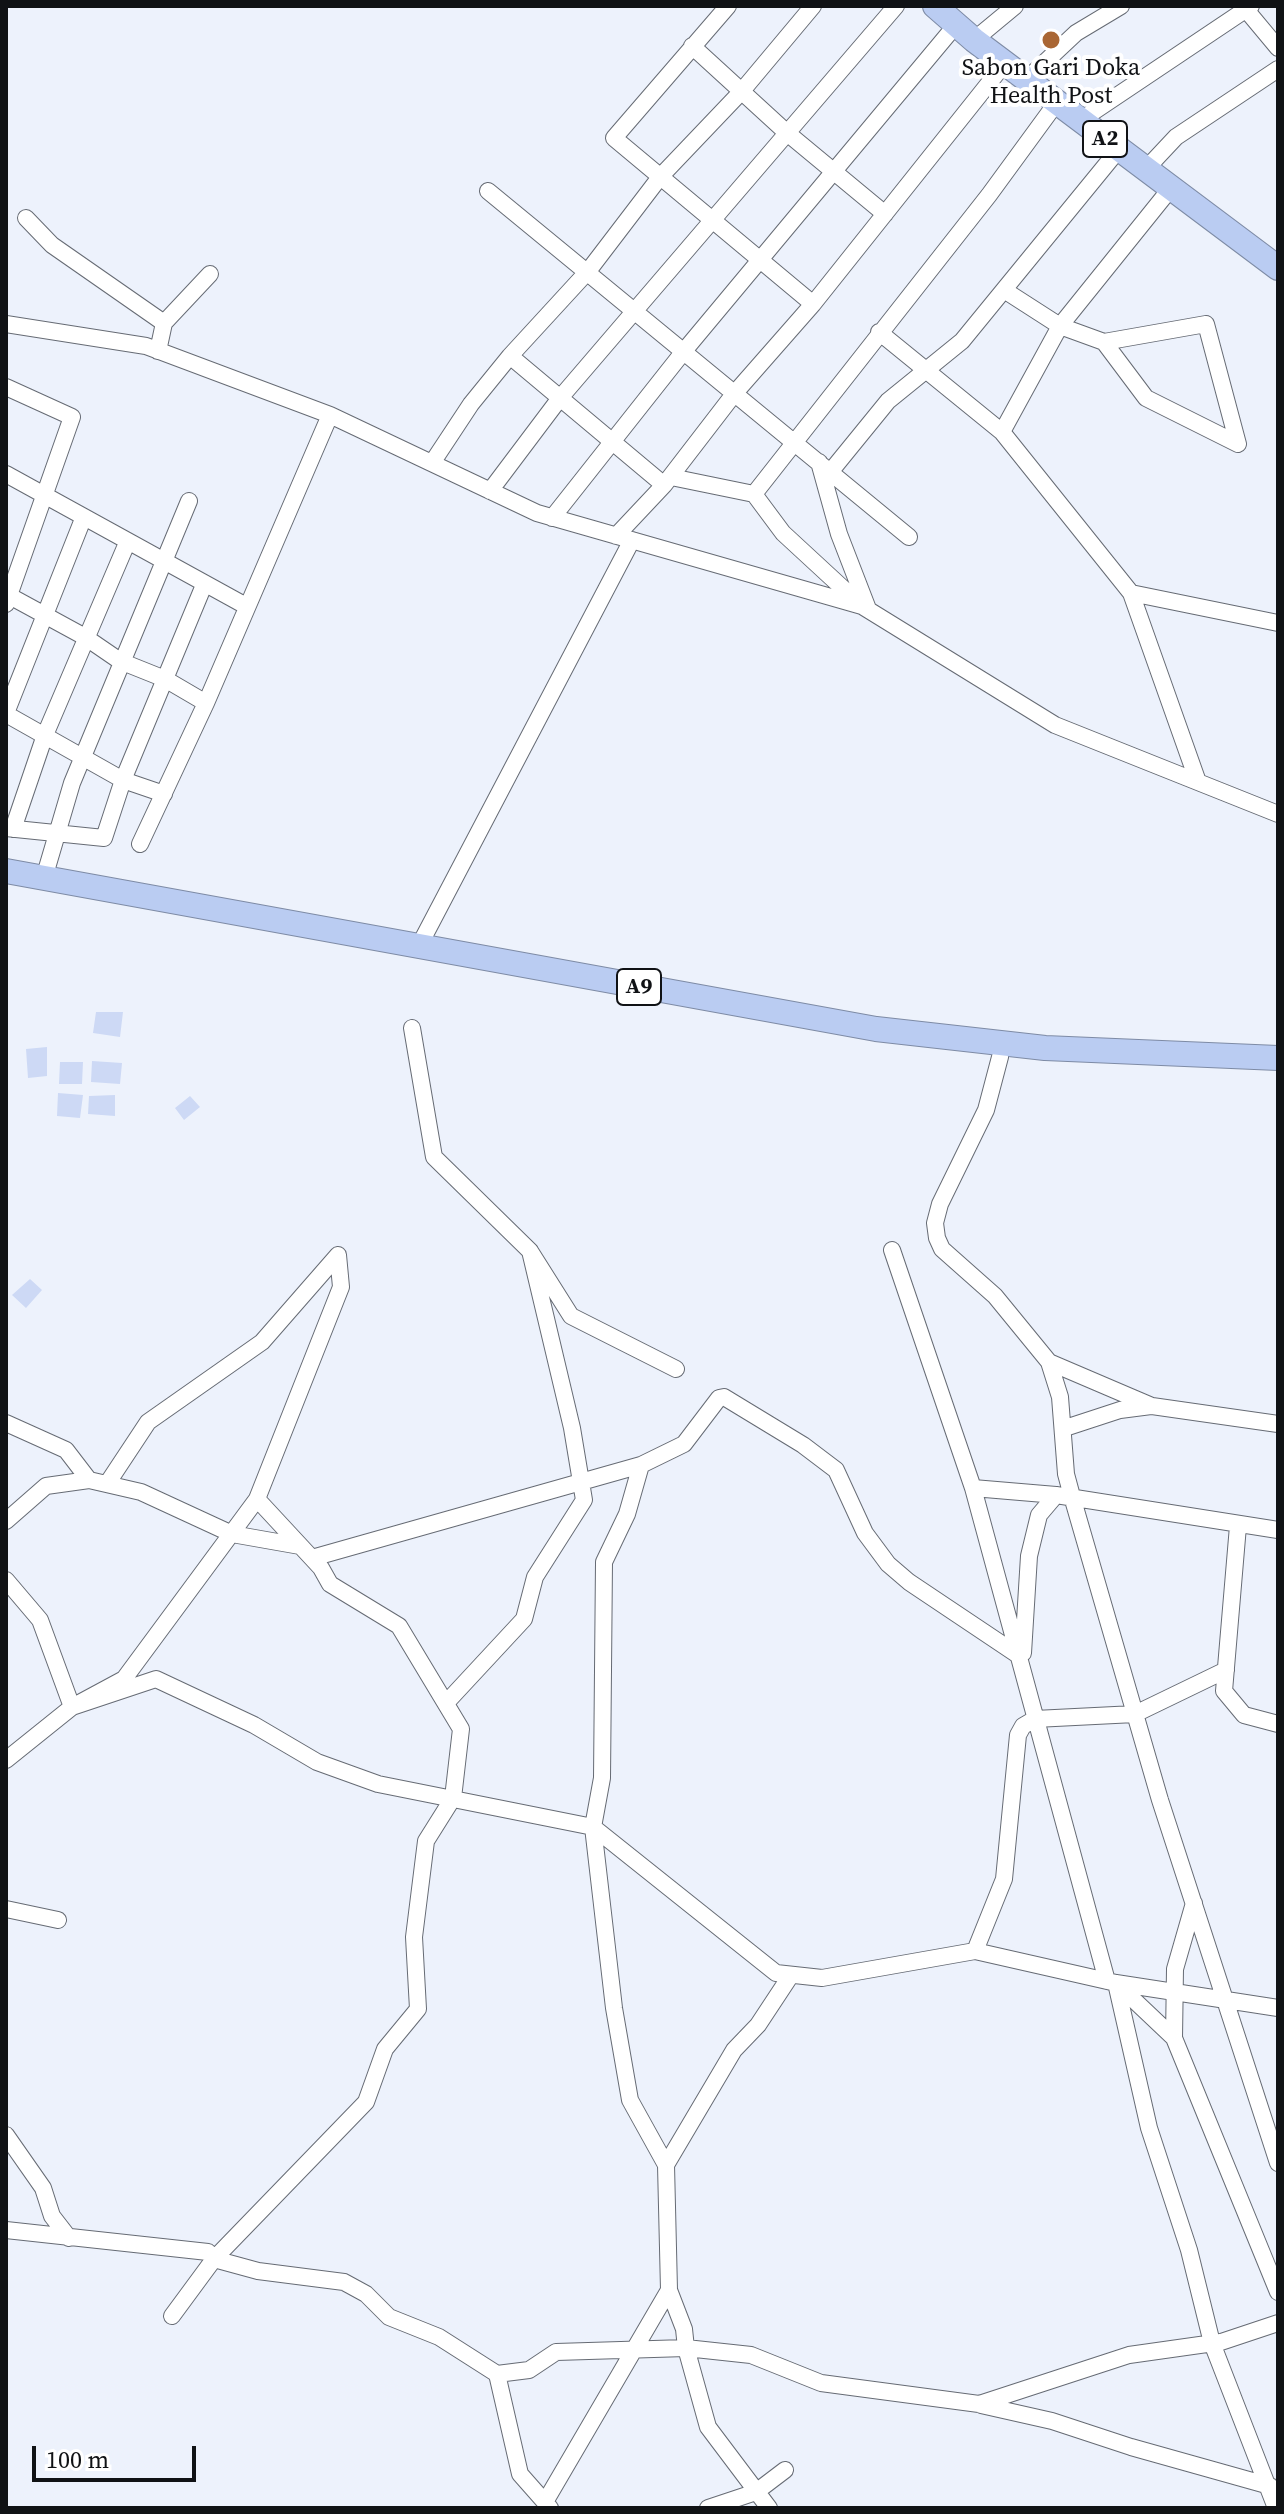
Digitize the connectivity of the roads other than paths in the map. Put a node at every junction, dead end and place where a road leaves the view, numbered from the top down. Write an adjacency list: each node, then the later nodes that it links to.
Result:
1 (728, 6): 9 (street)
2 (813, 6): 14 (street)
3 (896, 6): 17 (street)
4 (935, 6): 8 (highway, A2)
5 (1015, 6): 8 (street)
6 (1121, 6): 13 (street)
7 (1247, 7): 10 (street); 16 (street)
8 (965, 33): 11 (highway, A2); 20 (street)
9 (692, 46): 14 (street); 21 (street)
10 (1278, 48)
11 (1005, 63): 13 (highway, A2); 24 (street)
12 (1278, 69): 19 (street)
13 (1027, 79): 15 (highway, A2)
14 (741, 92): 17 (street); 21 (street)
15 (1057, 102): 16 (highway, A2); 37 (street)
16 (1081, 120): 18 (highway, A2)
17 (786, 132): 20 (street); 26 (street)
18 (1119, 149): 19 (highway, A2); 31 (street)
19 (1146, 169): 22 (highway, A2)
20 (834, 173): 24 (street); 27 (street)
21 (660, 177): 26 (street); 29 (street)
22 (1171, 188): 28 (highway, A2); 36 (street)
23 (488, 191): 29 (street)
24 (885, 214): 32 (street)
25 (26, 218): 34 (street)
26 (711, 220): 27 (street); 33 (street)
27 (760, 260): 32 (street); 40 (street)
28 (1278, 268)
29 (589, 270): 33 (street); 41 (street)
30 (210, 274): 34 (street)
31 (1004, 290): 36 (street); 42 (street)
32 (813, 304): 44 (street)
33 (634, 310): 40 (street); 45 (street)
34 (164, 323): 39 (street)
35 (6, 324): 39 (street)
36 (1060, 326): 38 (street); 47 (street)
37 (879, 332): 42 (street); 49 (street)
38 (1104, 342): 38 (street)
39 (158, 351): 46 (street)
40 (684, 351): 44 (street); 48 (street)
41 (510, 356): 45 (street); 50 (street)
42 (927, 370): 47 (street); 51 (street)
43 (6, 387): 55 (street)
44 (734, 394): 49 (street); 53 (street)
45 (560, 398): 48 (street); 54 (street)
46 (330, 415): 50 (street); 67 (street)
47 (1002, 432): 65 (street)
48 (611, 441): 53 (street); 58 (street)
49 (795, 444): 51 (street); 56 (street)
50 (432, 463): 54 (street)
51 (825, 466): 60 (street); 68 (street)
52 (6, 474): 55 (street)
53 (667, 481): 56 (street); 61 (street)
54 (490, 491): 58 (street)
55 (44, 493): 59 (street); 66 (street)
56 (754, 494): 68 (street)
57 (189, 501): 63 (street)
58 (552, 518): 61 (street)
59 (83, 519): 62 (street); 69 (street)
60 (909, 537)
61 (624, 538): 68 (street); 88 (street)
62 (127, 543): 63 (street); 71 (street)
63 (162, 563): 64 (street); 72 (street)
64 (204, 585): 67 (street); 73 (street)
65 (1131, 593): 70 (street); 79 (street)
66 (7, 598): 69 (street)
67 (246, 606): 74 (street)
68 (866, 608): 79 (street)
69 (45, 615): 71 (street); 75 (street)
70 (1278, 623)
71 (85, 637): 72 (street); 76 (street)
72 (120, 661): 73 (street); 77 (street)
73 (165, 679): 74 (street); 78 (street)
74 (206, 703): 80 (street)
75 (6, 714): 76 (street)
76 (45, 735): 77 (street); 82 (street)
77 (82, 756): 78 (street); 83 (street)
78 (123, 780): 80 (street); 83 (street)
79 (1198, 782): 81 (street)
80 (164, 794): 84 (street)
81 (1278, 814)
82 (9, 828): 83 (street)
83 (56, 833): 86 (street)
84 (140, 844)
85 (6, 871): 86 (highway, A9)
86 (44, 878): 88 (highway, A9)
87 (6, 885): 90 (highway, A9)
88 (419, 946): 91 (highway, A9)
89 (412, 1028): 94 (street)
90 (1000, 1057): 92 (highway, A9); 95 (street)
91 (1278, 1058)
92 (1278, 1071)
93 (892, 1250): 105 (street)
94 (530, 1251): 96 (street); 103 (street)
95 (1049, 1362): 97 (street); 100 (street)
96 (676, 1369)
97 (1152, 1406): 99 (street); 100 (street)
98 (6, 1423): 102 (street)
99 (1278, 1424)
100 (1065, 1428): 108 (street)
101 (641, 1465): 103 (street); 115 (street); 124 (street)
102 (89, 1480): 104 (street); 109 (street)
103 (581, 1482): 113 (street); 117 (street)
104 (107, 1484): 107 (street); 112 (street)
105 (973, 1488): 106 (street); 115 (street)
106 (1056, 1495): 108 (street); 115 (street)
107 (257, 1499): 112 (street); 113 (street)
108 (1073, 1500): 110 (street); 119 (street)
109 (6, 1521)
110 (1238, 1526): 111 (street); 116 (street)
111 (1278, 1530)
112 (232, 1534): 113 (street); 118 (street)
113 (306, 1552): 117 (street)
114 (6, 1580): 118 (street)
115 (1020, 1660): 120 (street)
116 (1226, 1670): 119 (street); 121 (street)
117 (446, 1703): 123 (street)
118 (72, 1707): 122 (street); 123 (street)
119 (1135, 1714): 120 (street); 125 (street)
120 (1035, 1719): 128 (street); 130 (street)
121 (1278, 1724)
122 (6, 1760)
123 (453, 1798): 124 (street); 140 (street)
124 (593, 1827): 129 (street); 137 (street)
125 (1194, 1903): 131 (street); 132 (street)
126 (6, 1909): 127 (street)
127 (58, 1920)
128 (975, 1951): 129 (street); 130 (street)
129 (791, 1975): 137 (street)
130 (1112, 1982): 131 (street); 134 (street); 145 (street)
131 (1175, 1992): 132 (street); 134 (street)
132 (1226, 1999): 133 (street); 136 (street)
133 (1278, 2008)
134 (1174, 2038): 142 (street)
135 (6, 2135): 139 (street)
136 (1278, 2163)
137 (666, 2165): 141 (street)
138 (6, 2230): 139 (street)
139 (69, 2238): 140 (street)
140 (214, 2259): 143 (street); 148 (street)
141 (669, 2290): 146 (street); 147 (street)
142 (1278, 2292)
143 (172, 2316)
144 (1278, 2323): 145 (street)
145 (1212, 2343): 149 (street); 151 (street)
146 (686, 2348): 147 (street); 149 (street); 152 (street)
147 (633, 2351): 148 (street); 153 (street)
148 (497, 2374): 153 (street)
149 (979, 2404): 151 (street)
150 (785, 2470): 152 (street)
151 (1271, 2487): 156 (street)
152 (756, 2492): 154 (street); 155 (street)
153 (548, 2505)
154 (708, 2508)
155 (769, 2508)
156 (1276, 2508)

